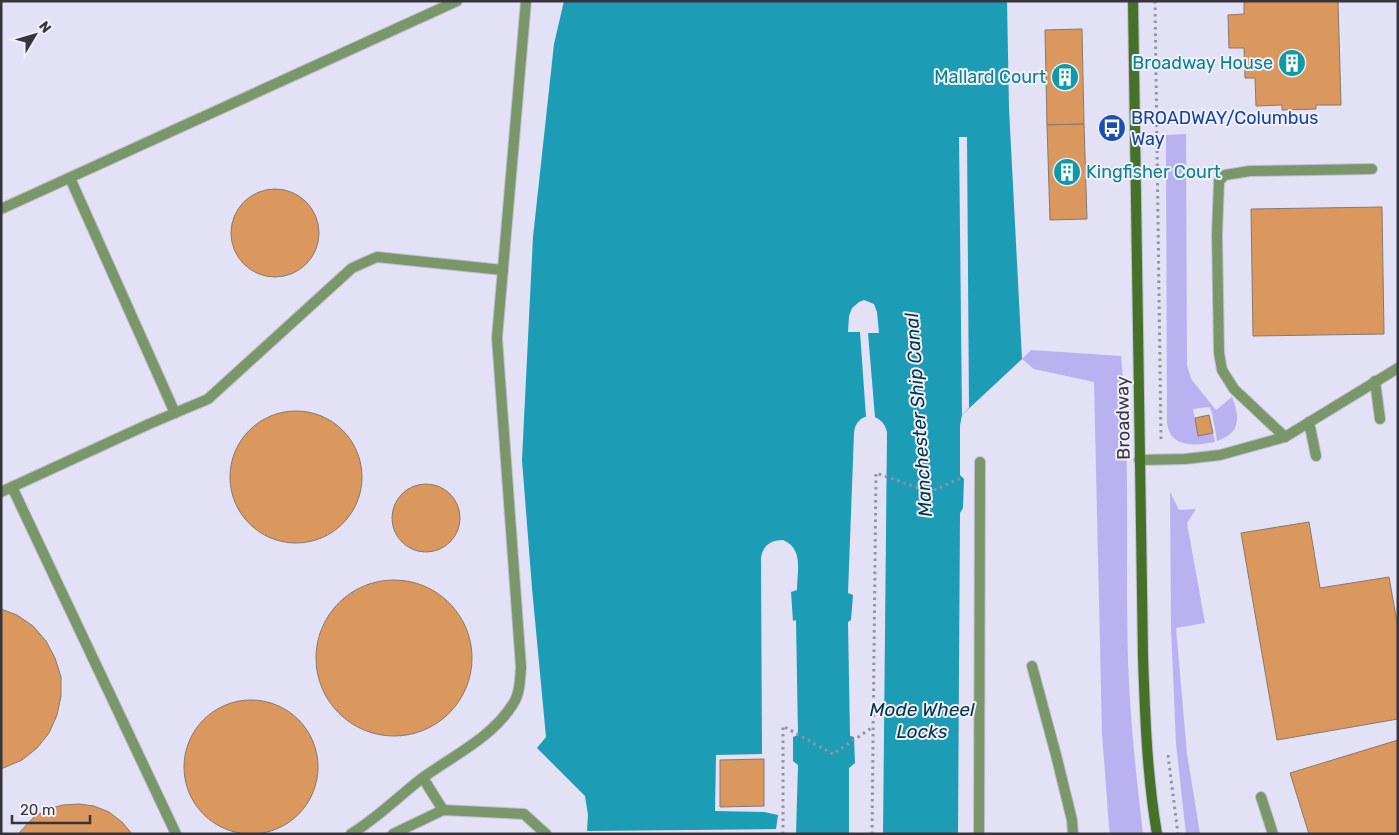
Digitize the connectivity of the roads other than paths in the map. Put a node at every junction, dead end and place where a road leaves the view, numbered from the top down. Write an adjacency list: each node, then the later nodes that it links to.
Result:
1 (457, 1): 5 (lane)
2 (526, 1): 7 (lane)
3 (1133, 1): 15 (street, Broadway)
4 (1372, 169): 13 (lane)
5 (70, 178): 6 (lane); 10 (lane)
6 (1, 209)
7 (503, 270): 10 (lane); 20 (lane)
8 (1398, 368): 9 (lane)
9 (1375, 381): 11 (lane); 12 (lane)
10 (175, 413): 17 (lane)
11 (1380, 419)
12 (1309, 422): 13 (lane); 14 (lane)
13 (1284, 437): 15 (lane)
14 (1316, 456)
15 (1139, 460): 29 (street, Broadway)
16 (980, 466): 27 (lane)
17 (12, 487): 18 (lane); 23 (lane)
18 (1, 492)
19 (1032, 666): 28 (lane)
20 (423, 778): 22 (lane); 24 (lane)
21 (1261, 796): 30 (lane)
22 (444, 810): 25 (lane); 26 (lane)
23 (176, 834)
24 (351, 834)
25 (393, 834)
26 (546, 834)
27 (980, 834)
28 (1073, 834)
29 (1157, 834)
30 (1273, 834)

